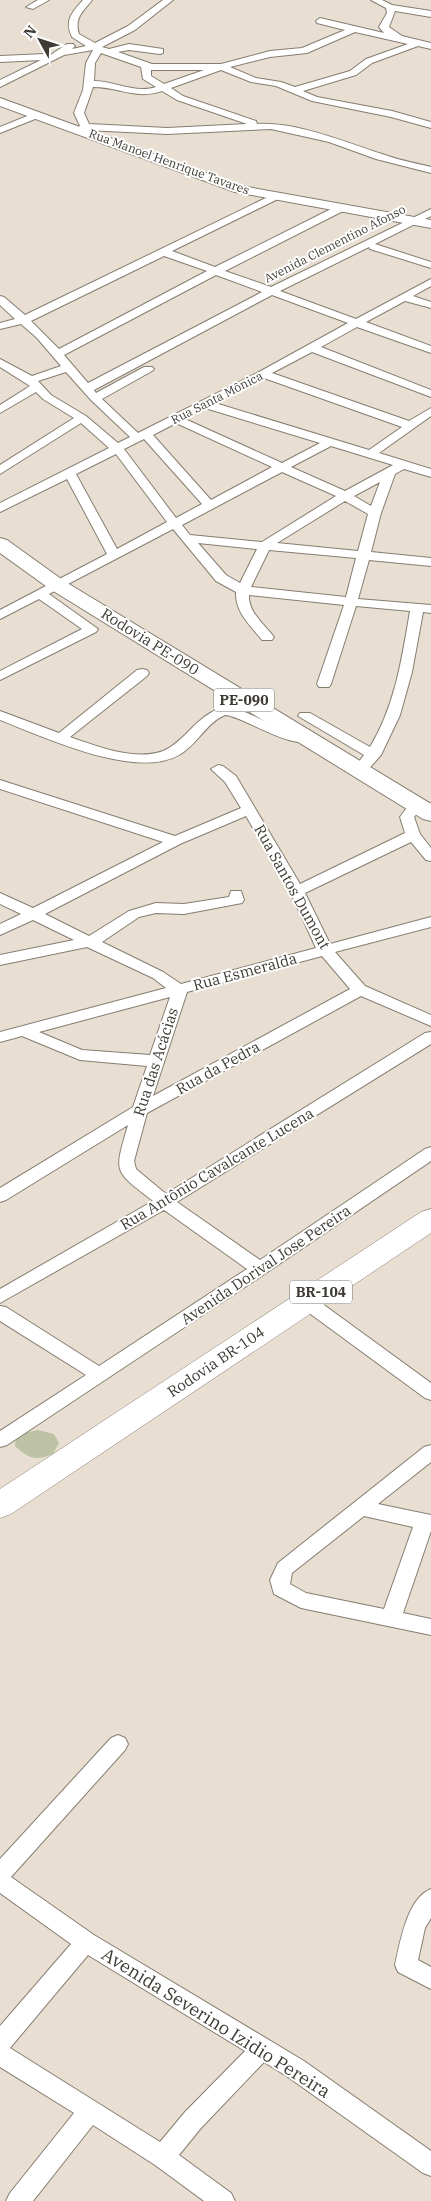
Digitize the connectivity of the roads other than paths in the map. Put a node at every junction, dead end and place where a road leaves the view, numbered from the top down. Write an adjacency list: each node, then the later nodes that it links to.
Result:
1 (88, 0): 8 (street)
2 (169, 0): 12 (street)
3 (375, 0): 4 (street)
4 (390, 7): 5 (street); 9 (street)
5 (431, 14)
6 (320, 21): 7 (street)
7 (354, 29): 9 (street); 17 (street)
8 (82, 40): 12 (street); 14 (street)
9 (405, 40): 10 (street)
10 (419, 43): 11 (street); 21 (street)
11 (431, 46)
12 (101, 49): 13 (street); 14 (street); 16 (street); 19 (street)
13 (160, 51)
14 (58, 55): 15 (street); 18 (street)
15 (0, 59)
16 (146, 66): 17 (street); 20 (street)
17 (221, 67): 20 (street); 21 (street)
18 (0, 84)
19 (89, 84): 20 (street); 26 (street)
20 (164, 88): 24 (street)
21 (293, 91): 25 (street)
22 (0, 102): 23 (street, Rua Manoel Henrique Tavares)
23 (37, 115): 26 (street, Rua Manoel Henrique Tavares); 27 (street)
24 (260, 125): 26 (street); 29 (street)
25 (431, 125)
26 (82, 128): 31 (street, Rua Manoel Henrique Tavares)
27 (0, 130)
28 (431, 157): 29 (street)
29 (409, 164): 30 (street)
30 (431, 170)
31 (274, 197): 32 (street, Rua Manoel Henrique Tavares); 35 (street)
32 (339, 209): 33 (street, Rua Manoel Henrique Tavares); 37 (street)
33 (423, 219): 34 (street, Avenida Clementino Afonso); 39 (street, Avenida Clementino Afonso)
34 (374, 247): 36 (street); 39 (street, Avenida Clementino Afonso)
35 (164, 252): 37 (street); 43 (street)
36 (431, 265)
37 (216, 271): 39 (street); 50 (street)
38 (431, 282): 40 (street, Rua Santa Mônica)
39 (278, 293): 44 (street); 45 (street, Avenida Clementino Afonso); 47 (street, Avenida Clementino Afonso)
40 (405, 297): 42 (street); 44 (street, Rua Santa Mônica)
41 (0, 300): 43 (street)
42 (431, 305)
43 (24, 320): 46 (street); 50 (street)
44 (358, 323): 48 (street, Rua Santa Mônica); 49 (street)
45 (207, 325): 47 (street); 55 (street, Avenida Clementino Afonso)
46 (0, 326)
47 (220, 330): 57 (street, Avenida Clementino Afonso)
48 (313, 348): 53 (street, Rua Santa Mônica); 56 (street)
49 (431, 350)
50 (58, 354): 52 (street)
51 (0, 362): 54 (street)
52 (68, 366): 54 (street); 55 (street)
53 (263, 374): 58 (street, Rua Santa Mônica); 63 (street)
54 (35, 383): 59 (street); 61 (street)
55 (88, 388): 57 (street)
56 (431, 394)
57 (95, 398): 64 (street)
58 (205, 404): 62 (street, Rua Santa Mônica); 65 (street)
59 (0, 410)
60 (431, 411): 63 (street)
61 (82, 418): 66 (street); 70 (street)
62 (176, 419): 64 (street, Rua Santa Mônica); 69 (street)
63 (411, 426): 67 (street)
64 (141, 436): 66 (street, Rua Santa Mônica); 75 (street)
65 (330, 442): 67 (street); 69 (street)
66 (118, 449): 72 (street, Rua Santa Mônica); 78 (street)
67 (370, 454): 68 (street)
68 (402, 465): 71 (street); 73 (street)
69 (280, 468): 74 (street); 75 (street)
70 (0, 470)
71 (390, 471): 74 (street); 77 (street)
72 (70, 473): 76 (street, Rua Santa Mônica); 83 (street)
73 (431, 473)
74 (345, 496): 77 (street); 81 (street)
75 (210, 506): 78 (street)
76 (0, 508)
77 (375, 512): 84 (street)
78 (174, 523): 79 (street); 83 (street)
79 (188, 538): 81 (street); 87 (street)
80 (0, 544): 86 (main road, Rodovia PE-090 / PE-090)
81 (265, 544): 84 (street); 87 (street)
82 (431, 549): 85 (street)
83 (114, 554): 86 (street)
84 (363, 555): 85 (street); 88 (street)
85 (429, 562)
86 (49, 589): 91 (street); 92 (street); 98 (main road, Rodovia PE-090 / PE-090)
87 (244, 590): 88 (street); 93 (street)
88 (352, 602): 89 (street); 96 (street)
89 (417, 607): 90 (street); 100 (street)
90 (431, 609)
91 (0, 615)
92 (91, 629): 95 (street)
93 (267, 636)
94 (142, 673): 99 (street)
95 (0, 676)
96 (324, 684)
97 (0, 715): 99 (street)
98 (306, 727): 99 (street); 100 (main road, Rodovia PE-090 / PE-090)
99 (61, 738)
100 (367, 762): 103 (main road, Rodovia PE-090 / PE-090)
101 (218, 769): 104 (street, Rua Santos Dumont)
102 (0, 784): 106 (street)
103 (426, 809): 105 (street)
104 (250, 810): 106 (street); 108 (street, Rua Santos Dumont)
105 (413, 835): 107 (street); 108 (street)
106 (175, 842): 111 (street)
107 (431, 857)
108 (297, 891): 115 (street, Rua Santos Dumont)
109 (236, 894): 114 (street)
110 (0, 898): 111 (street, Rua das Acácias)
111 (34, 914): 113 (street); 114 (street, Rua das Acácias)
112 (431, 922): 115 (street, Rua Esmeralda)
113 (0, 930)
114 (91, 941): 116 (street); 117 (street, Rua das Acácias)
115 (325, 950): 117 (street, Rua Esmeralda); 118 (street, Rua Santos Dumont)
116 (0, 960)
117 (180, 990): 120 (street, Rua Esmeralda); 123 (street, Rua das Acácias)
118 (360, 990): 119 (street, Rua Santos Dumont); 124 (street, Rua da Pedra)
119 (428, 1017)
120 (23, 1030): 121 (street, Rua Esmeralda); 123 (street)
121 (0, 1036)
122 (431, 1038): 127 (street, Rua Antônio Cavalcante Lucena)
123 (156, 1061): 124 (street, Rua das Acácias)
124 (140, 1110): 126 (street, Rua da Pedra); 127 (street, Rua das Acácias)
125 (431, 1153): 129 (street, Avenida Dorival Jose Pereira)
126 (0, 1196)
127 (165, 1202): 129 (street, Rua das Acácias); 130 (street, Rua Antônio Cavalcante Lucena)
128 (431, 1220): 131 (highway, Rodovia BR-104 / BR-104)
129 (260, 1269): 133 (street, Avenida Dorival Jose Pereira)
130 (0, 1297)
131 (306, 1302): 134 (street); 137 (highway, Rodovia BR-104 / BR-104)
132 (0, 1312): 133 (street)
133 (100, 1375): 135 (street, Avenida Dorival Jose Pereira)
134 (431, 1392)
135 (0, 1440)
136 (431, 1452): 138 (street)
137 (0, 1506)
138 (360, 1508): 139 (street); 140 (street)
139 (427, 1522): 140 (street)
140 (391, 1619): 141 (street)
141 (431, 1627)
142 (118, 1744): 143 (street)
143 (0, 1874)
144 (0, 1881): 146 (street, Avenida Severino Izidio Pereira)
145 (431, 1899): 147 (street)
146 (86, 1942): 148 (street); 149 (street, Avenida Severino Izidio Pereira)
147 (431, 1979)
148 (0, 2043)
149 (262, 2048): 152 (street); 153 (street, Avenida Severino Izidio Pereira)
150 (0, 2054): 151 (street)
151 (89, 2112): 152 (street); 154 (street)
152 (163, 2157): 155 (street)
153 (431, 2165)
154 (18, 2201)
155 (223, 2201)

